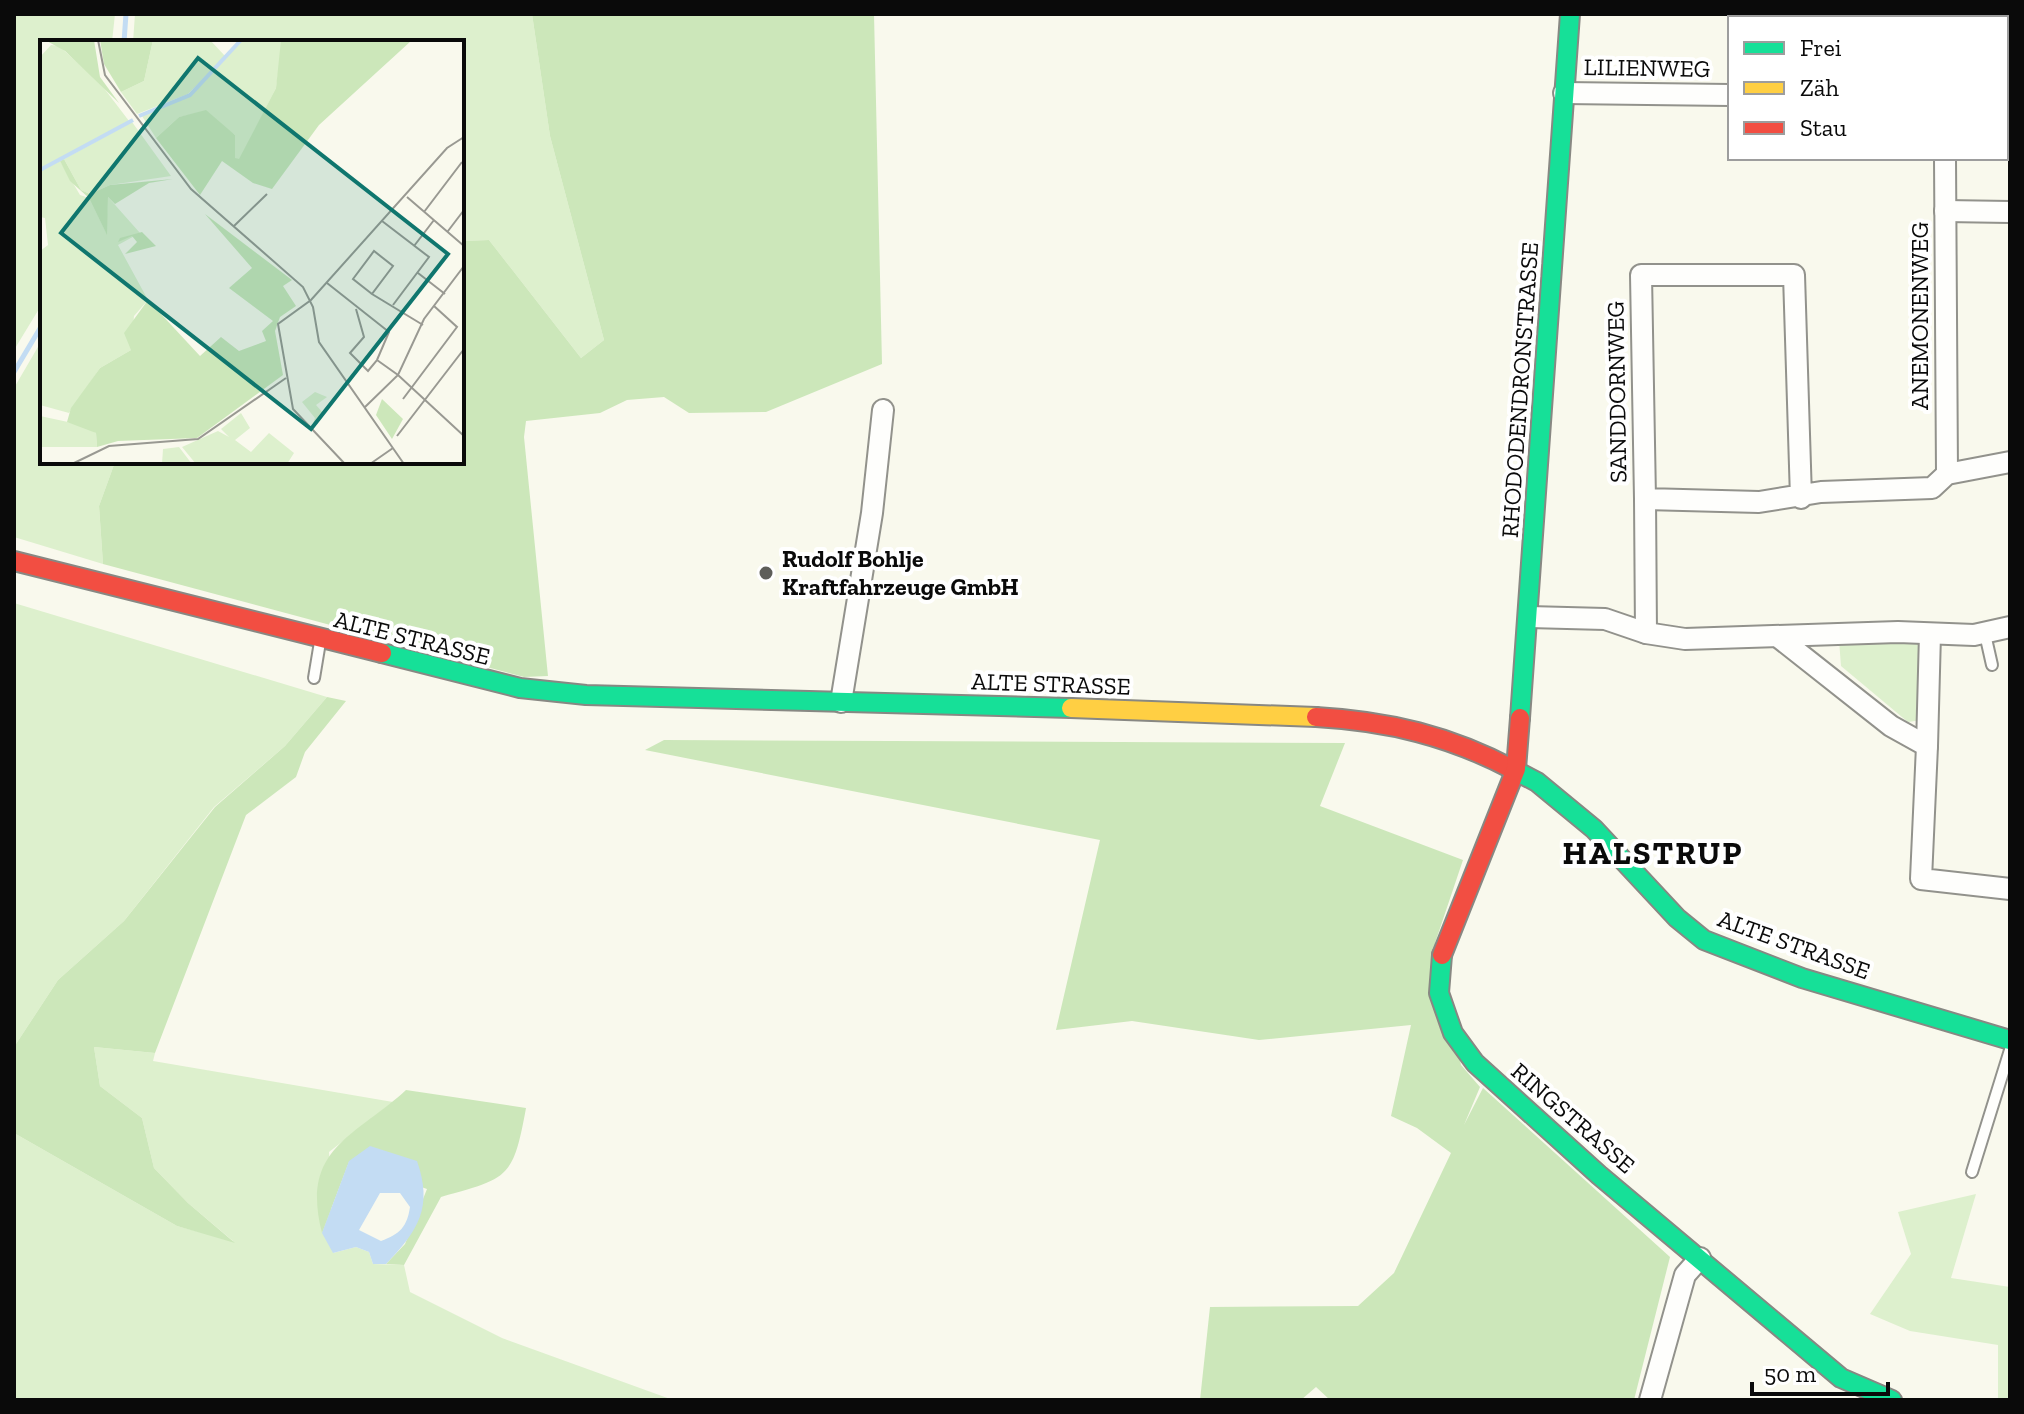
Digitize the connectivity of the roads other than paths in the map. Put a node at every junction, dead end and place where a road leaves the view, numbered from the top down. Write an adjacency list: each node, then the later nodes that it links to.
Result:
1 (1570, 14): 2 (street, RHODODENDRONSTRASSE)
2 (1564, 93): 3 (street, LILIENWEG); 13 (street, RHODODENDRONSTRASSE)
3 (1728, 95)
4 (1945, 160): 5 (street, ANEMONENWEG)
5 (1945, 211): 6 (street); 9 (street, ANEMONENWEG)
6 (2010, 212)
7 (883, 410): 22 (street)
8 (2010, 462): 9 (street, SANDDORNWEG)
9 (1947, 474): 10 (street, SANDDORNWEG)
10 (1801, 498): 11 (street, SANDDORNWEG); 11 (street, SANDDORNWEG)
11 (1645, 499): 15 (street, SANDDORNWEG)
12 (14, 561): 19 (street, ALTE STRASSE)
13 (1529, 617): 15 (street); 24 (street, RHODODENDRONSTRASSE)
14 (2010, 627): 17 (street)
15 (1646, 633): 18 (street)
16 (1930, 634): 17 (street); 18 (street); 23 (street)
17 (1985, 634): 20 (lane)
18 (1777, 636): 23 (street)
19 (320, 640): 21 (lane); 22 (street, ALTE STRASSE)
20 (1992, 665)
21 (314, 678)
22 (841, 702): 24 (street, ALTE STRASSE)
23 (1927, 746): 25 (street)
24 (1516, 769): 26 (street, ALTE STRASSE); 29 (street, RINGSTRASSE)
25 (2010, 889)
26 (2010, 1040)
27 (2010, 1050): 28 (lane)
28 (1972, 1172)
29 (1700, 1258): 30 (street); 31 (street, RINGSTRASSE)
30 (1650, 1400)
31 (1892, 1400)

